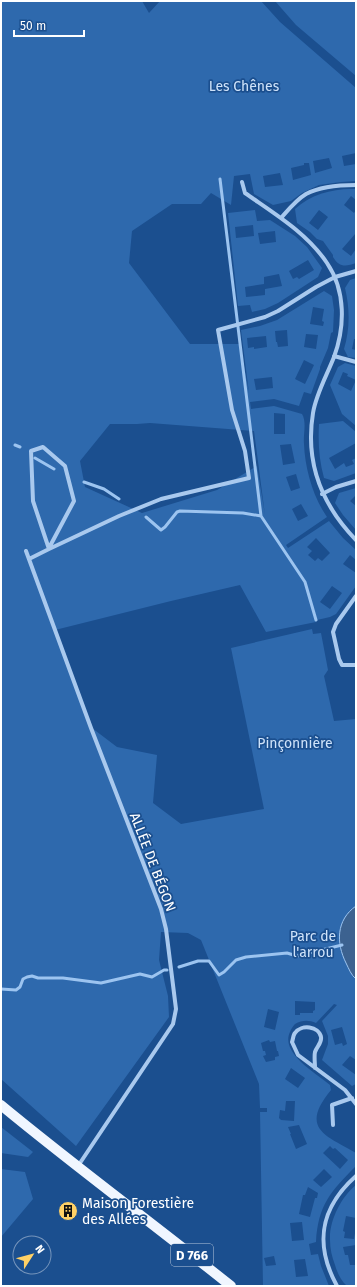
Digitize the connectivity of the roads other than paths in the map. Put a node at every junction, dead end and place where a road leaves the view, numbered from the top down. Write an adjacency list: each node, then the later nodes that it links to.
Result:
1 (242, 182): 3 (street)
2 (356, 185): 3 (street)
3 (281, 218): 5 (street)
4 (356, 271): 5 (street)
5 (335, 277): 6 (street); 11 (street)
6 (334, 356): 7 (street); 9 (street)
7 (356, 362)
8 (356, 481): 9 (street)
9 (322, 494): 10 (street)
10 (356, 540)
11 (49, 548): 11 (street); 13 (street)
12 (26, 551): 13 (street, ALLÉE DE BÉGON)
13 (28, 559): 21 (street, ALLÉE DE BÉGON)
14 (356, 596): 15 (street)
15 (356, 665)
16 (315, 1068): 16 (street); 17 (street)
17 (352, 1098): 18 (street); 20 (street)
18 (356, 1104)
19 (1, 1105): 21 (main road, D 766)
20 (333, 1125)
21 (78, 1167): 23 (main road, D 766)
22 (356, 1176): 24 (street)
23 (231, 1286)
24 (336, 1286)

